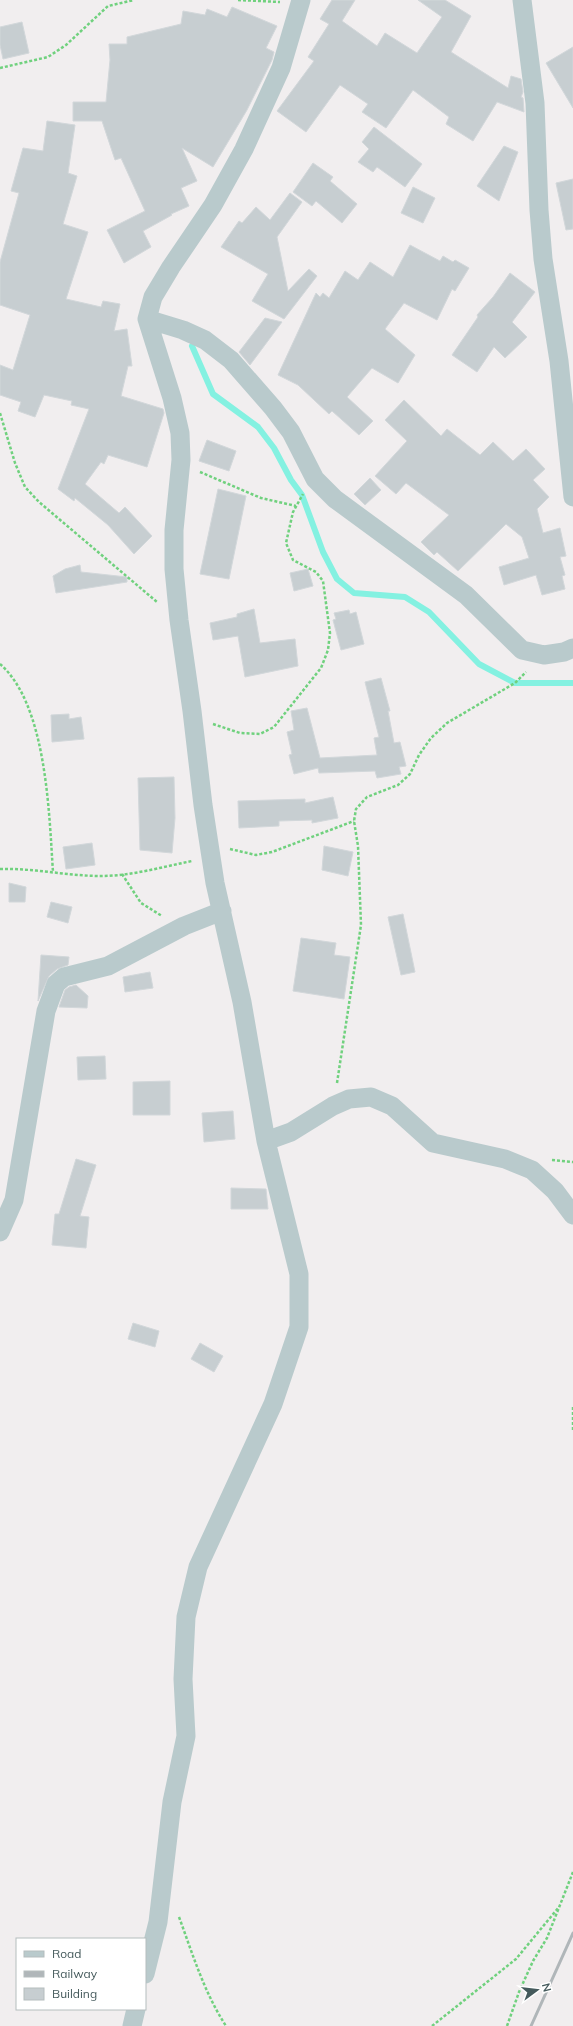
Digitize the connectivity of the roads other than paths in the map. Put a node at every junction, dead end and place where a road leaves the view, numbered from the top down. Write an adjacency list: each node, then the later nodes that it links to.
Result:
1 (522, 0): 4 (street)
2 (301, 1): 3 (street)
3 (147, 319): 5 (street); 6 (street)
4 (573, 497)
5 (573, 648)
6 (222, 910): 7 (street); 9 (street)
7 (266, 1141): 8 (street); 10 (street)
8 (573, 1215)
9 (0, 1232)
10 (146, 1970)
11 (136, 2010): 12 (street)
12 (132, 2026)

